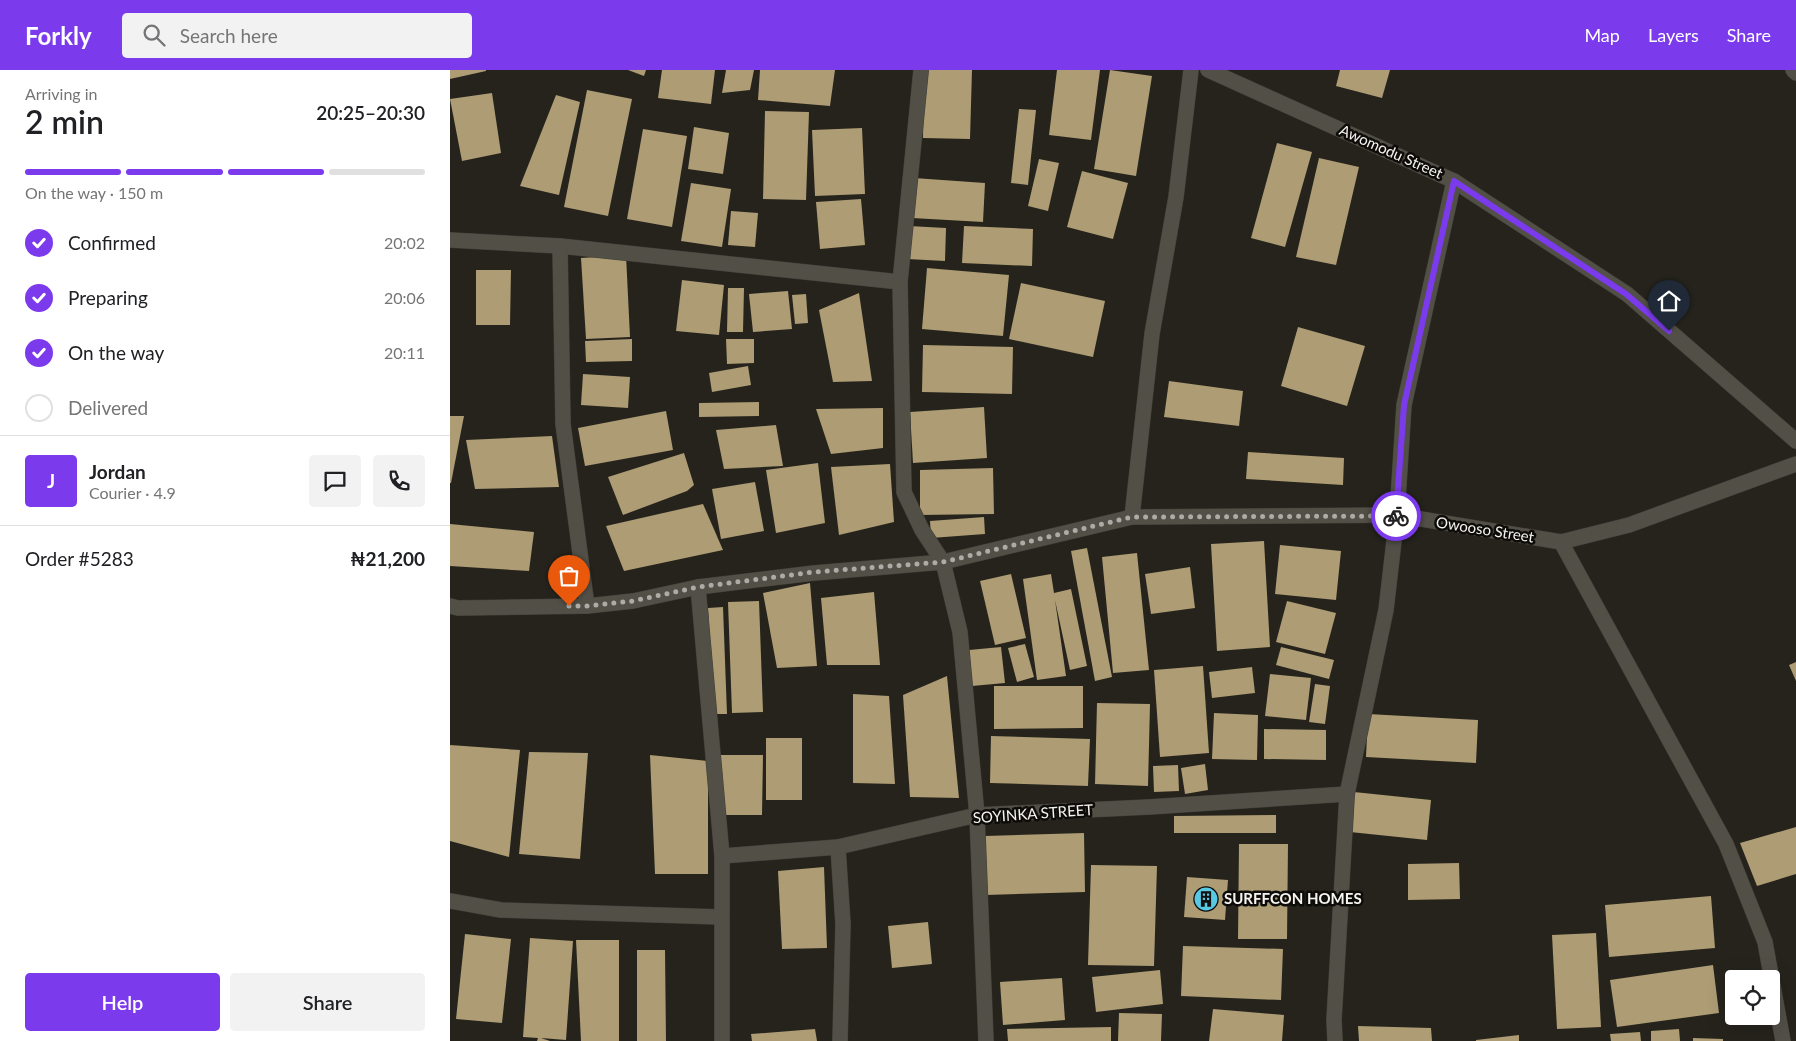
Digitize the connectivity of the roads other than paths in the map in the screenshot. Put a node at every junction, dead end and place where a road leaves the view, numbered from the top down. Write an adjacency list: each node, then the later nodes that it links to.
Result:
1 (921, 70): 9 (street)
2 (1191, 70): 13 (street)
3 (1208, 70): 6 (street, Awomodu Street)
4 (1793, 70): 5 (street)
5 (1796, 73)
6 (1454, 181): 10 (street, Awomodu Street); 12 (street)
7 (450, 240): 8 (street)
8 (560, 246): 9 (street); 18 (street)
9 (900, 282): 15 (street)
10 (1796, 441)
11 (1796, 464): 14 (street, Owooso Street)
12 (1397, 516): 13 (street, Owooso Street); 14 (street, Owooso Street); 19 (street)
13 (1132, 517): 15 (street, Owooso Street)
14 (1561, 542): 29 (street)
15 (943, 562): 16 (street, Owooso Street); 20 (street)
16 (698, 587): 18 (street, Owooso Street); 22 (street)
17 (450, 606): 18 (street, Owooso Street)
18 (587, 606)
19 (1347, 794): 20 (street, SOYINKA STREET); 28 (street)
20 (977, 815): 21 (street, SOYINKA STREET); 27 (street)
21 (838, 846): 22 (street, SOYINKA STREET); 26 (street)
22 (722, 856): 24 (street)
23 (450, 900): 24 (street)
24 (721, 917): 25 (street)
25 (722, 1041)
26 (840, 1041)
27 (986, 1041)
28 (1335, 1041)
29 (1783, 1041)

